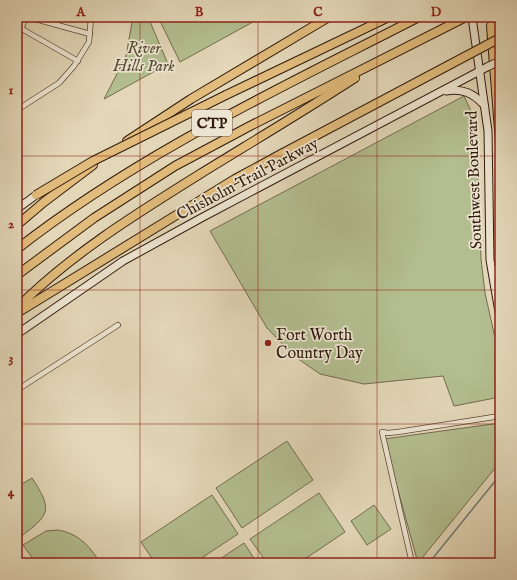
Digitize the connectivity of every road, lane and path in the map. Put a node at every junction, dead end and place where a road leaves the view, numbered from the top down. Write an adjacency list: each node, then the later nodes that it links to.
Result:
1 (27, 17): 10 (street); 11 (street)
2 (91, 17): 11 (street)
3 (329, 17): 25 (highway)
4 (389, 17): 23 (highway, bridge)
5 (419, 17): 26 (highway, CTP)
6 (466, 17): 14 (highway, CTP)
7 (472, 17): 17 (main road, Southwest Boulevard)
8 (490, 17): 9 (highway)
9 (491, 26): 18 (highway); 22 (highway)
10 (22, 29): 13 (street); 15 (street)
11 (90, 34): 15 (street)
12 (500, 38): 29 (highway, bridge)
13 (17, 40)
14 (395, 52): 27 (highway, CTP); 28 (highway)
15 (78, 61): 21 (street)
16 (500, 61): 17 (main road, Chisholm Trail Parkway, bridge)
17 (480, 71): 19 (main road, Chisholm Trail Parkway); 20 (main road, Southwest Boulevard)
18 (500, 76)
19 (441, 92): 20 (main road); 32 (main road, Chisholm Trail Parkway)
20 (485, 106): 30 (main road, Southwest Boulevard)
21 (17, 110)
22 (500, 143)
23 (36, 195): 24 (main road)
24 (17, 209)
25 (17, 225)
26 (17, 249)
27 (17, 275)
28 (17, 308)
29 (17, 314)
30 (500, 318)
31 (118, 325): 33 (street)
32 (17, 334)
33 (17, 390)
34 (500, 416): 35 (street)
35 (412, 563)

